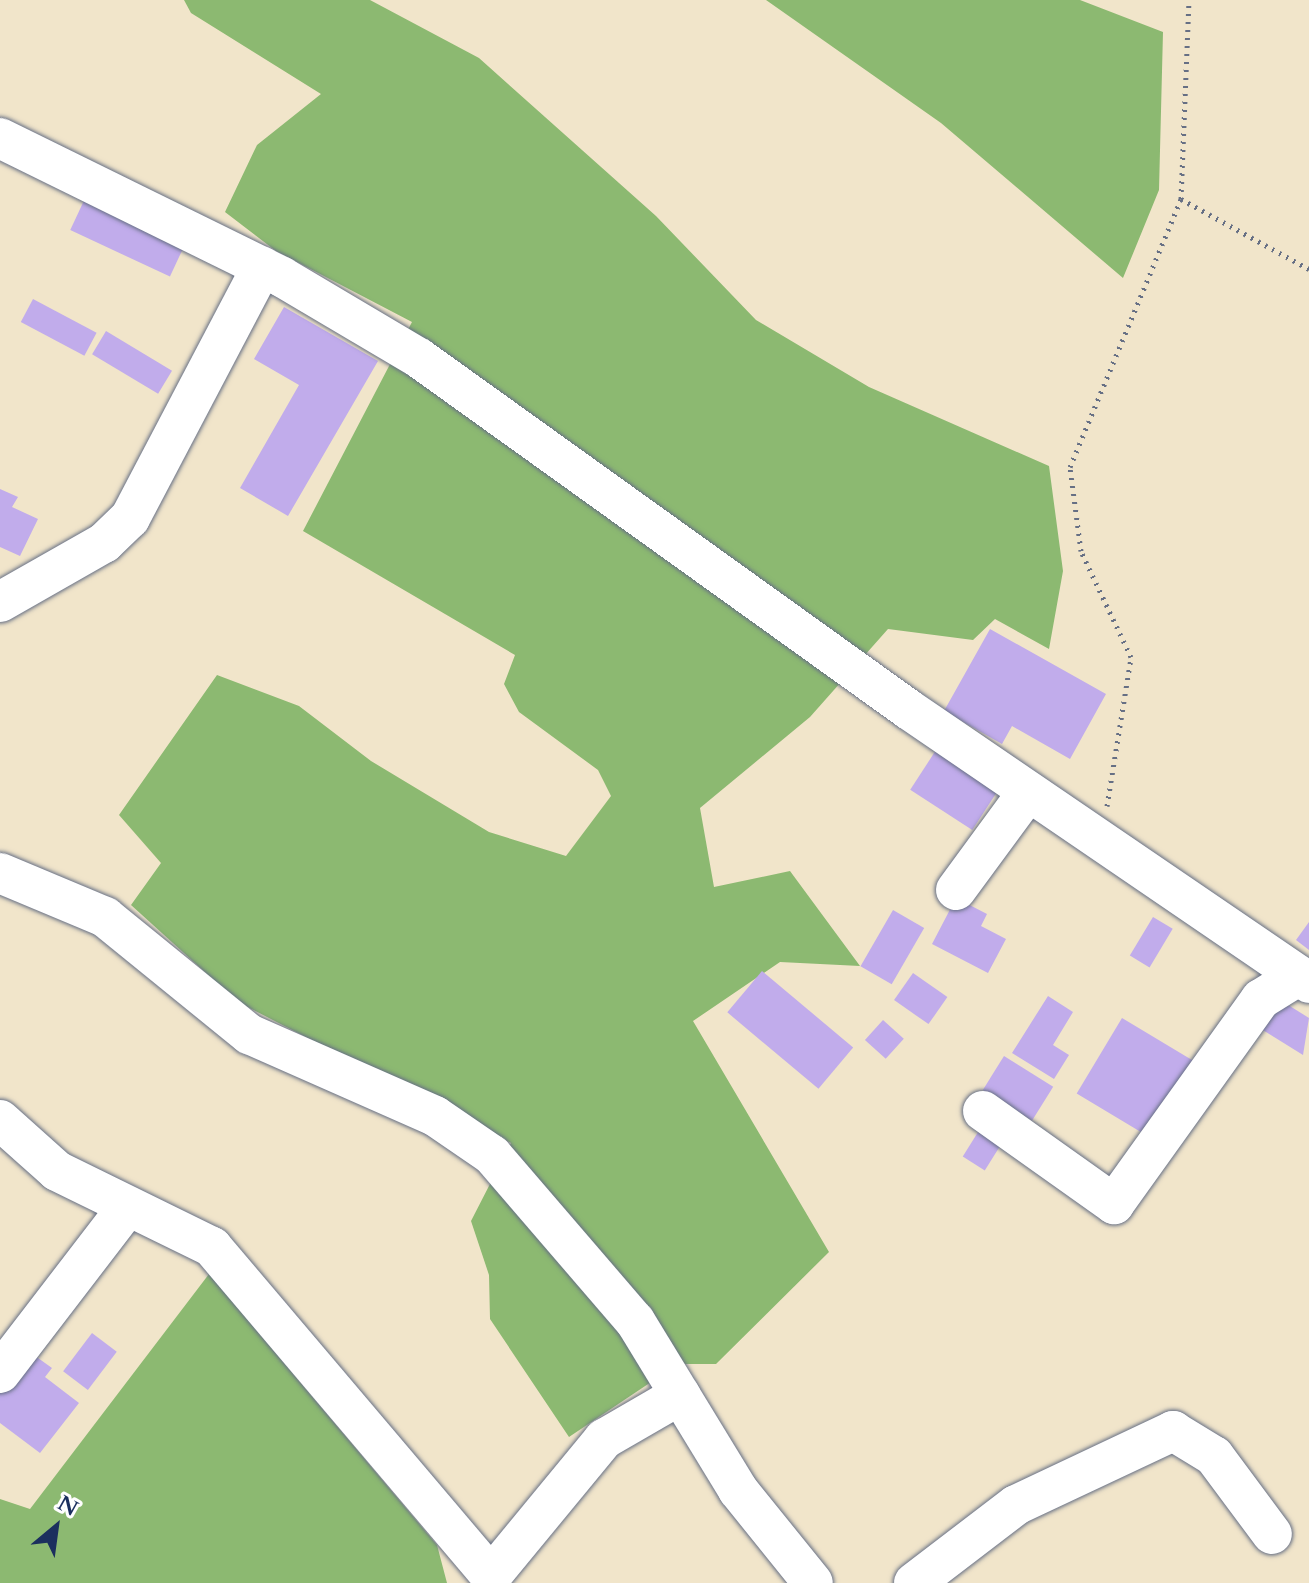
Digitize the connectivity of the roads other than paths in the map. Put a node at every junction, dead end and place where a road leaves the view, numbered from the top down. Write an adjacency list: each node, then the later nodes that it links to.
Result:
1 (0, 138): 2 (street)
2 (262, 267): 3 (street); 4 (street)
3 (0, 602)
4 (1028, 792): 6 (street); 7 (street)
5 (0, 873): 12 (street)
6 (956, 890)
7 (1304, 979): 8 (street)
8 (983, 1111)
9 (0, 1120): 10 (street)
10 (128, 1206): 11 (street); 12 (street)
11 (0, 1373)
12 (680, 1395): 14 (street)
13 (1272, 1534): 15 (street)
14 (813, 1583)
15 (914, 1583)

